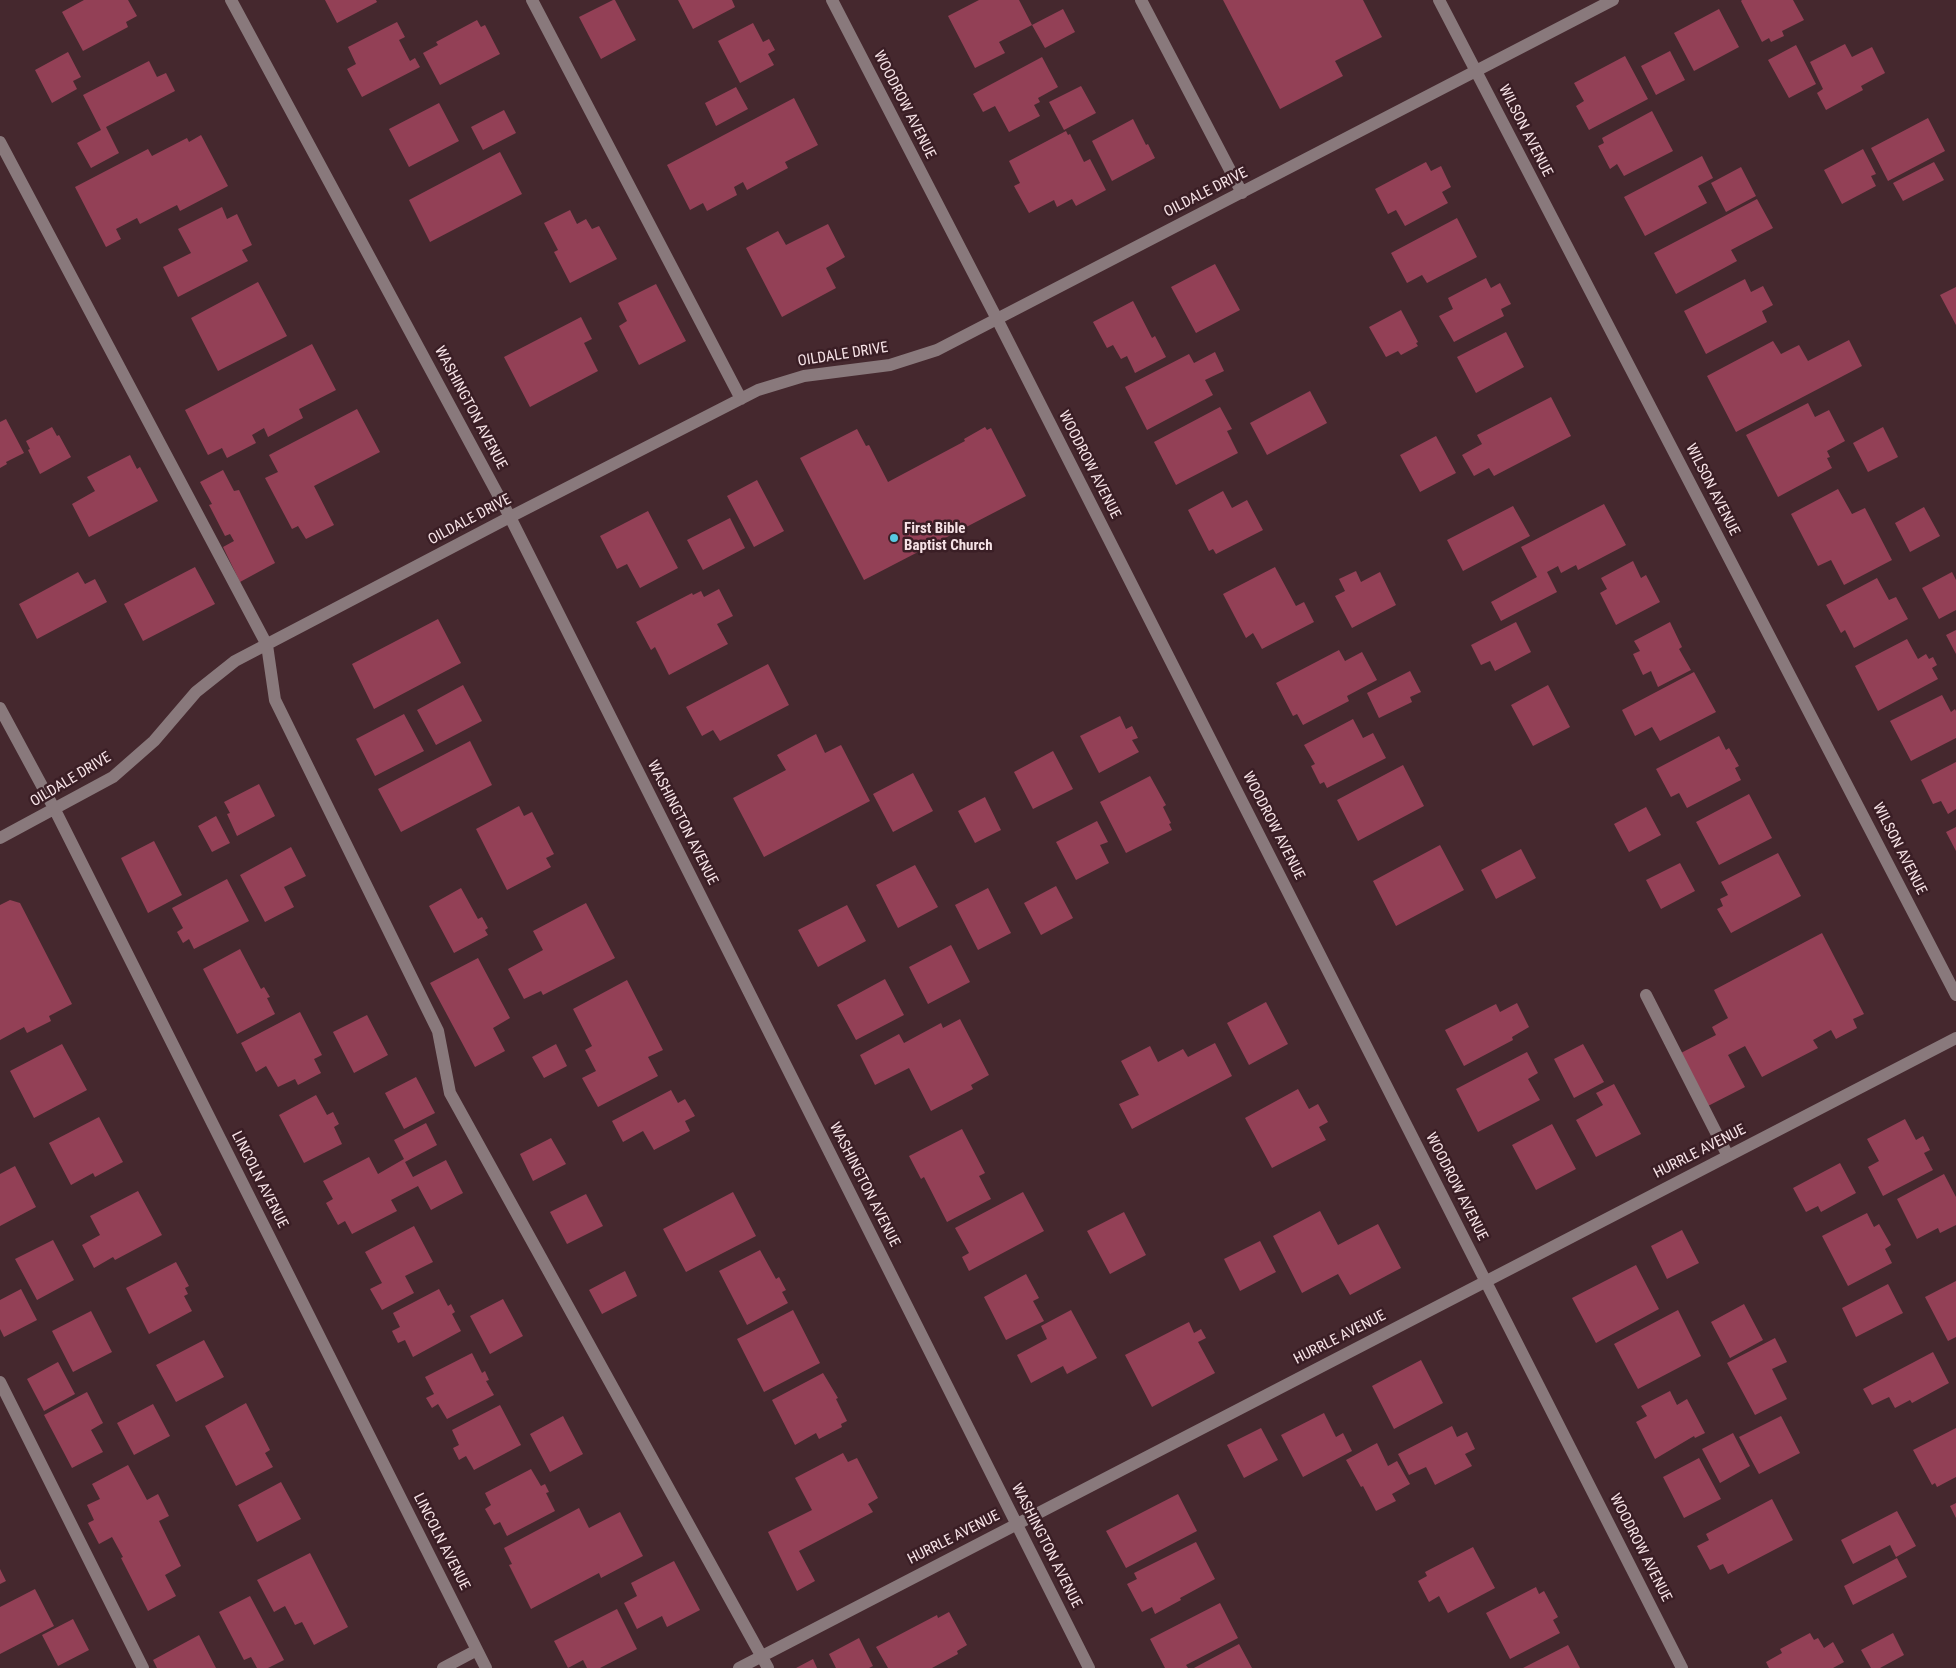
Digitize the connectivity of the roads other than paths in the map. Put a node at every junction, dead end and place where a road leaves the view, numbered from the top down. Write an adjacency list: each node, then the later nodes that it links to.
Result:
1 (231, 0): 12 (street, WASHINGTON AVENUE)
2 (532, 0): 11 (street)
3 (832, 0): 10 (street, WOODROW AVENUE)
4 (1141, 0): 9 (street)
5 (1440, 0): 7 (street, WILSON AVENUE)
6 (1613, 0): 7 (street, OILDALE DRIVE)
7 (1476, 71): 9 (street, OILDALE DRIVE); 18 (street, WILSON AVENUE)
8 (0, 142): 13 (street)
9 (1242, 193): 10 (street, OILDALE DRIVE)
10 (997, 320): 11 (street, OILDALE DRIVE); 21 (street, WOODROW AVENUE)
11 (741, 399): 12 (street, OILDALE DRIVE)
12 (510, 517): 13 (street, OILDALE DRIVE); 23 (street, WASHINGTON AVENUE)
13 (267, 645): 15 (street, OILDALE DRIVE); 25 (street)
14 (0, 708): 15 (street, LINCOLN AVENUE)
15 (54, 810): 16 (street, OILDALE DRIVE); 24 (street, LINCOLN AVENUE)
16 (0, 838)
17 (1646, 995): 20 (street)
18 (1956, 995)
19 (1956, 1038): 20 (street, HURRLE AVENUE)
20 (1728, 1156): 21 (street, HURRLE AVENUE)
21 (1486, 1281): 23 (street, HURRLE AVENUE); 32 (street, WOODROW AVENUE)
22 (0, 1382): 26 (street)
23 (1017, 1524): 25 (street, HURRLE AVENUE); 31 (street, WASHINGTON AVENUE)
24 (477, 1650): 27 (street); 28 (street, LINCOLN AVENUE)
25 (761, 1656): 29 (street, HURRLE AVENUE); 30 (street)
26 (143, 1668)
27 (443, 1668)
28 (486, 1668)
29 (739, 1668)
30 (768, 1668)
31 (1089, 1668)
32 (1682, 1668)

